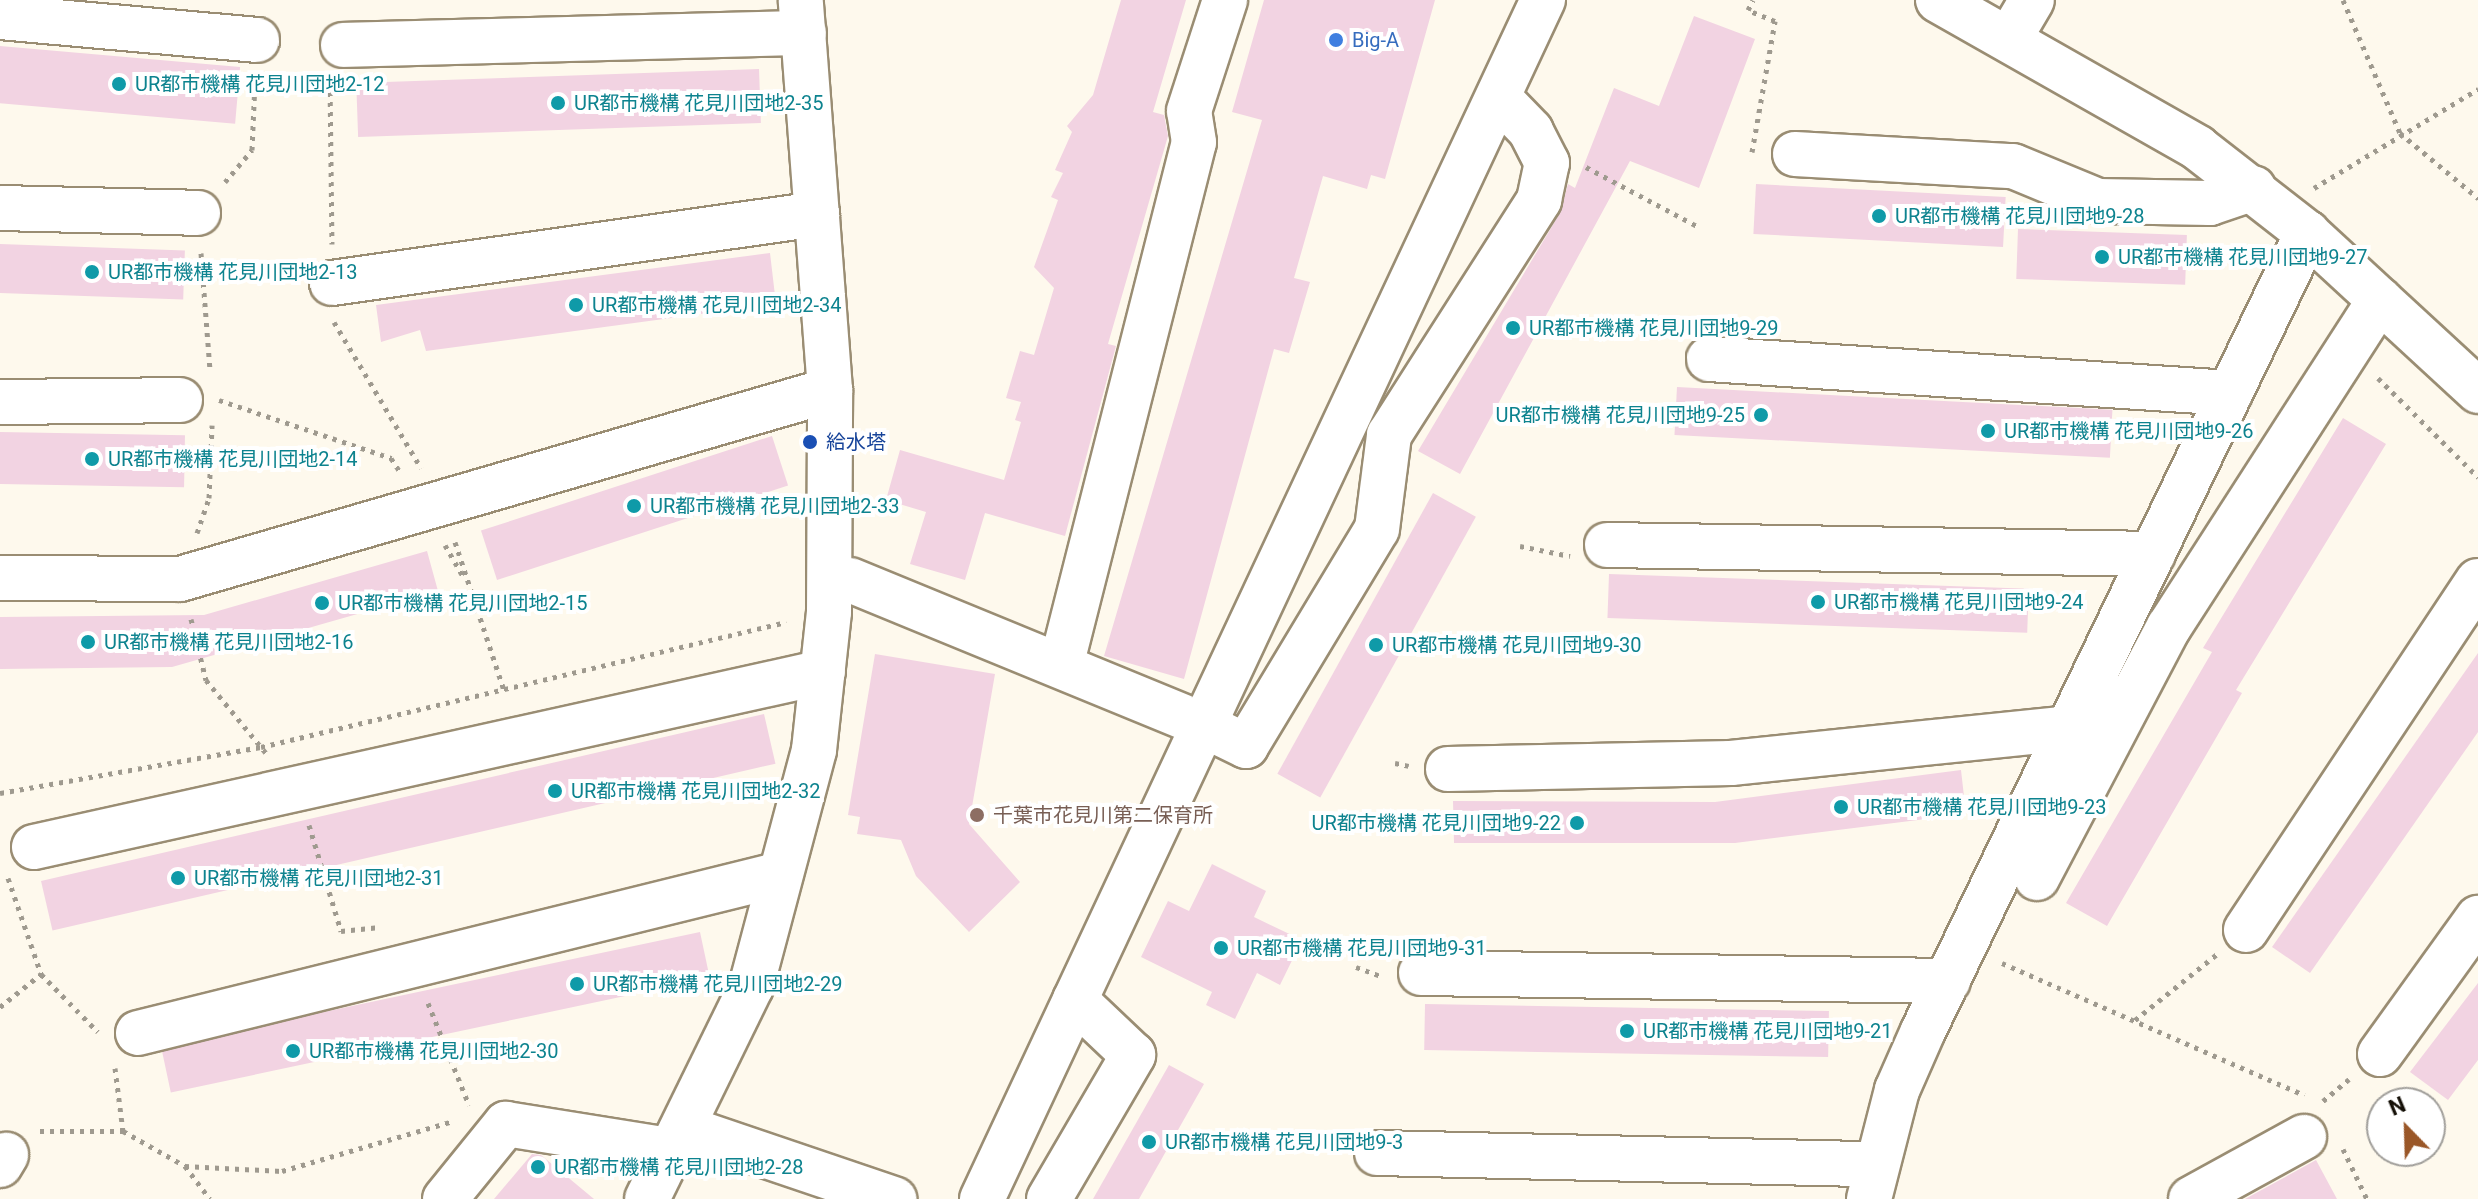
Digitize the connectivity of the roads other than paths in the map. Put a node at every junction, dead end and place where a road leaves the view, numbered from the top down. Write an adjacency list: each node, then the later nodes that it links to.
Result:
1 (1225, 0): 29 (street)
2 (1543, 0): 10 (street)
3 (1938, 0): 7 (street)
4 (2032, 0): 7 (street)
5 (802, 16): 9 (street); 15 (street)
6 (0, 17): 8 (street)
7 (2009, 39): 13 (street)
8 (257, 40)
9 (343, 45)
10 (1498, 97): 31 (street); 31 (street)
11 (1795, 154): 13 (street)
12 (0, 208): 14 (street)
13 (2280, 211): 17 (street); 21 (street)
14 (198, 213)
15 (817, 214): 16 (street); 19 (street)
16 (332, 283)
17 (2380, 300): 20 (street); 36 (street)
18 (1709, 359): 21 (street)
19 (830, 390): 26 (street); 28 (street)
20 (2478, 391)
21 (2230, 393): 25 (street)
22 (196, 400): 23 (street)
23 (0, 402)
24 (1607, 545): 25 (street)
25 (2153, 554): 32 (street)
26 (0, 578)
27 (2478, 581): 38 (street)
28 (840, 596): 29 (street); 30 (street)
29 (1062, 662): 31 (street)
30 (823, 672): 34 (street); 35 (street)
31 (1192, 720): 41 (street)
32 (2069, 728): 33 (street); 39 (street)
33 (1448, 769)
34 (20, 860)
35 (781, 874): 42 (street); 45 (street)
36 (2037, 878)
37 (2478, 918): 43 (street)
38 (2246, 930)
39 (1956, 964): 40 (street); 47 (street)
40 (1421, 973)
41 (1075, 1000): 51 (street); 52 (street)
42 (118, 1043)
43 (2380, 1054)
44 (2323, 1125): 53 (street)
45 (681, 1140): 48 (street); 49 (street); 50 (street)
46 (1377, 1153): 47 (street)
47 (1873, 1181)
48 (445, 1199)
49 (647, 1199)
50 (894, 1199)
51 (982, 1199)
52 (1049, 1199)
53 (2191, 1199)

